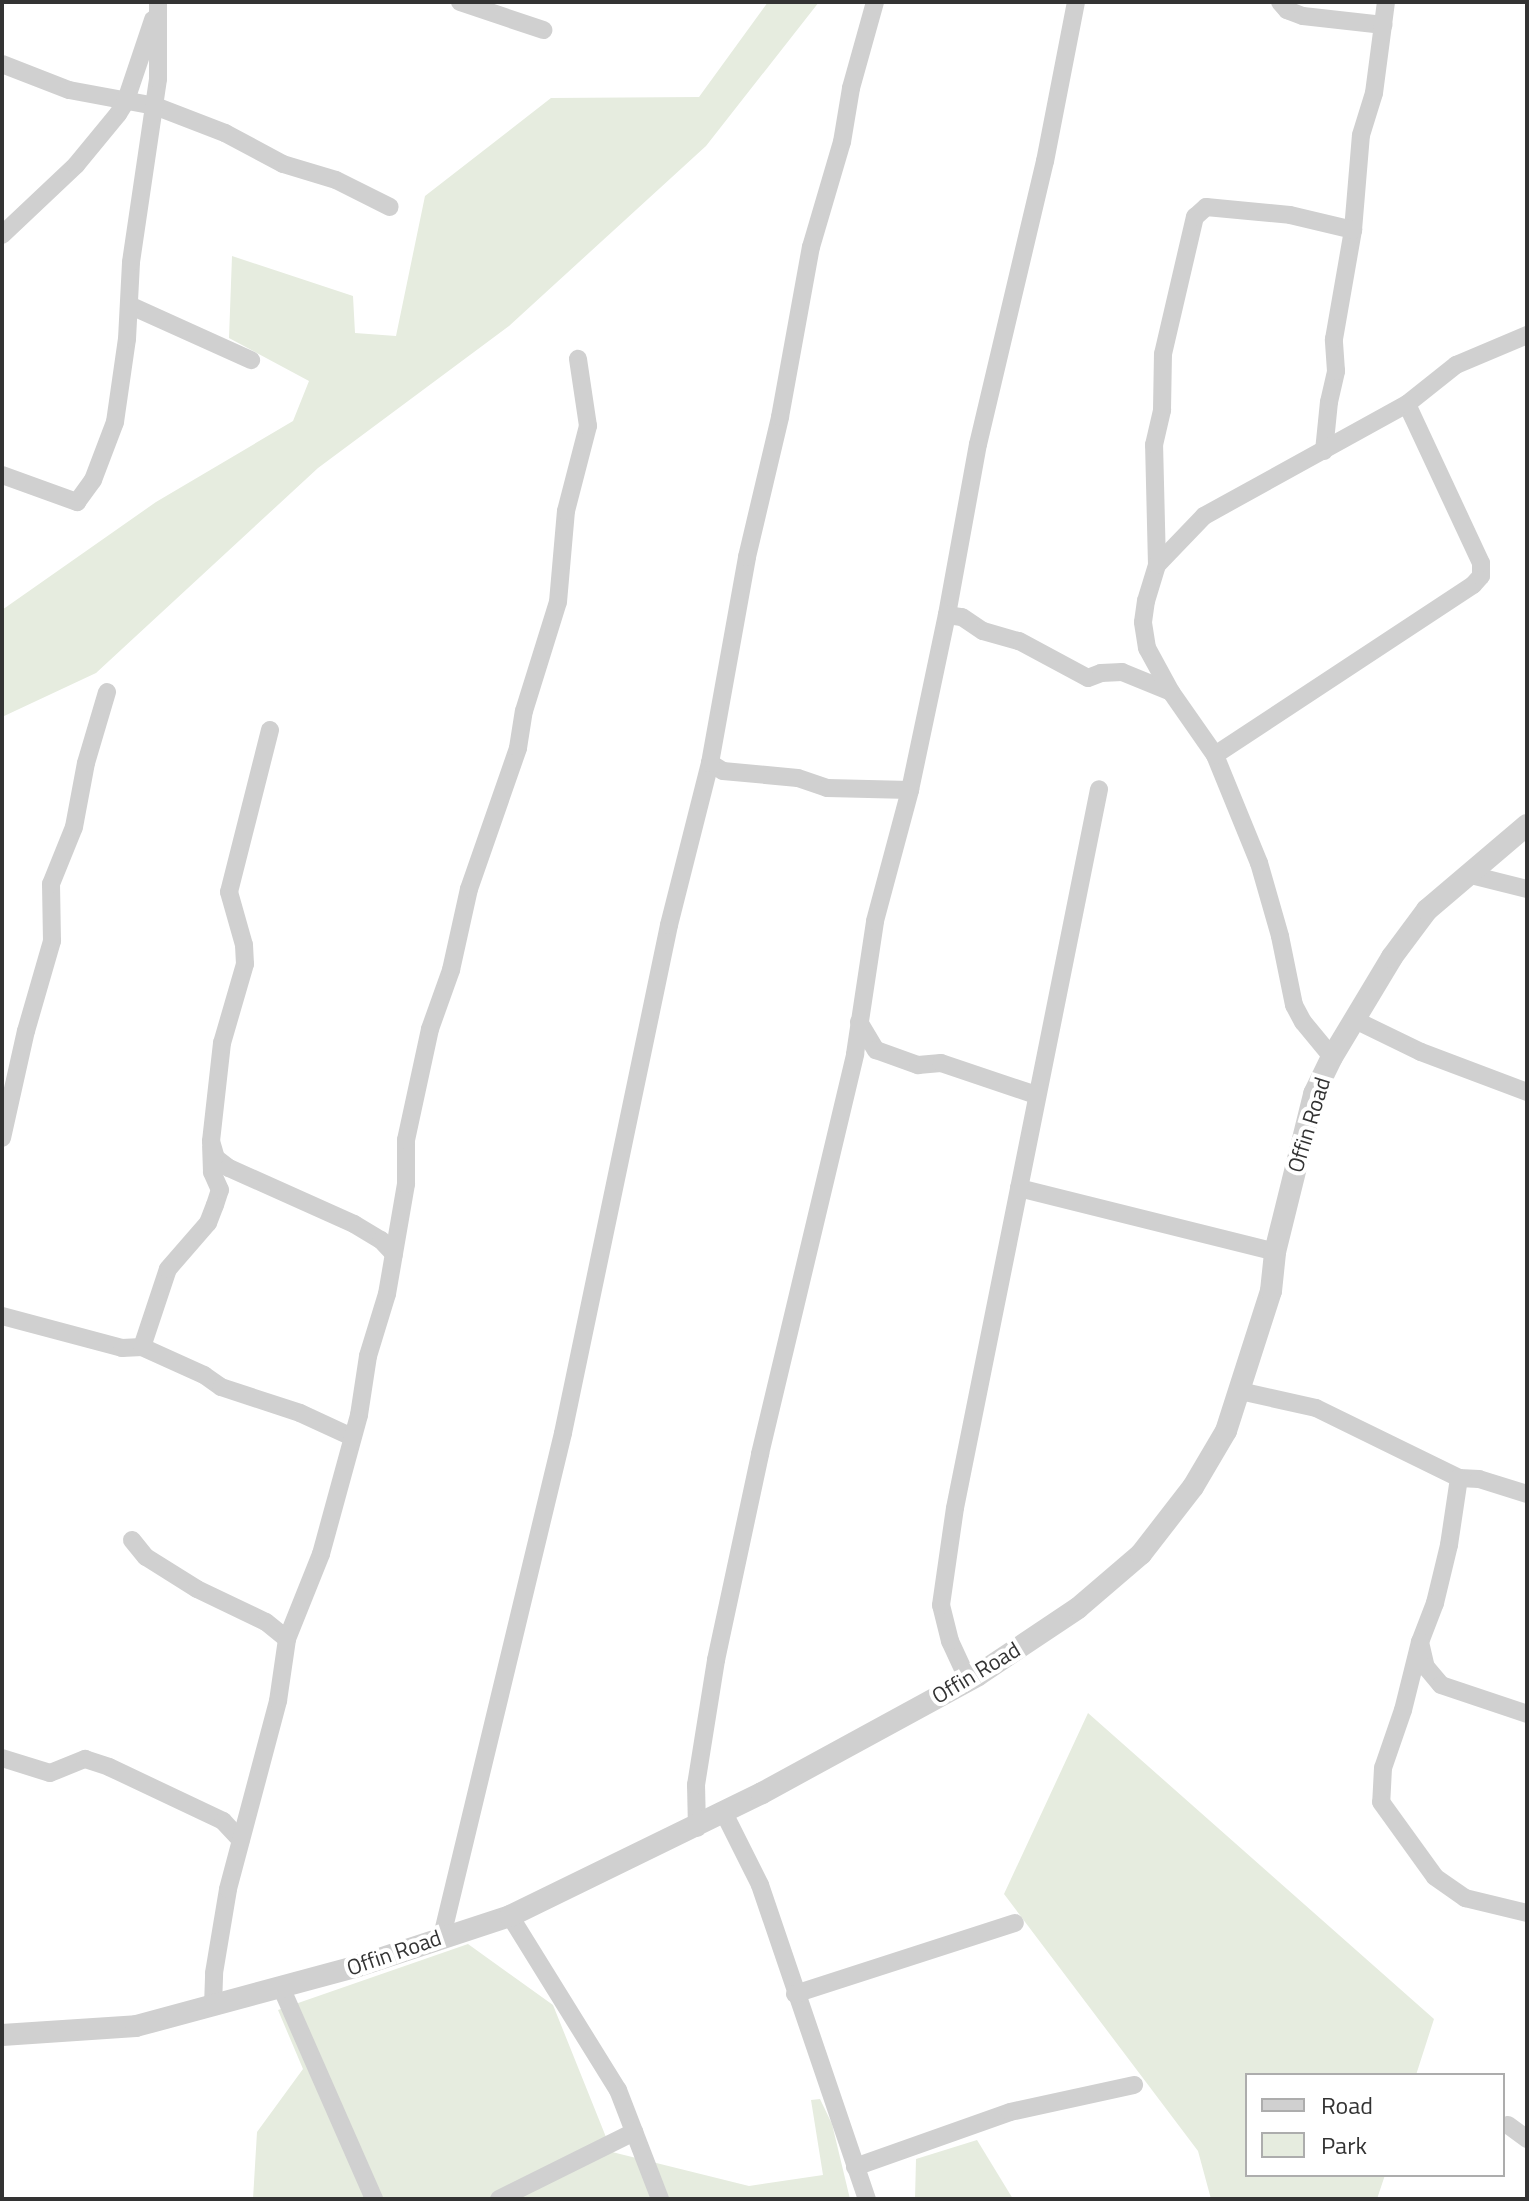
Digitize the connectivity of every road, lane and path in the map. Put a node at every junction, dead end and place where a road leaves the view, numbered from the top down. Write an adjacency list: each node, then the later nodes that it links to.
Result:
1 (158, 2): 10 (street); 11 (street)
2 (460, 2): 8 (street)
3 (875, 2): 28 (street)
4 (1076, 2): 23 (street)
5 (1280, 2): 7 (street)
6 (1386, 2): 7 (street)
7 (1383, 25): 13 (street)
8 (543, 30)
9 (2, 64): 10 (street)
10 (125, 103): 11 (street); 14 (street)
11 (155, 106): 12 (street); 15 (street)
12 (390, 207)
13 (1353, 230): 20 (street); 22 (street)
14 (2, 235)
15 (129, 305): 18 (street); 21 (street)
16 (1527, 335): 19 (street)
17 (578, 359): 43 (street)
18 (251, 360)
19 (1407, 404): 20 (street); 27 (street)
20 (1324, 451): 22 (street)
21 (2, 475)
22 (1157, 565): 25 (street)
23 (947, 615): 25 (street); 30 (street)
24 (107, 692): 39 (street)
25 (1171, 692): 27 (street)
26 (270, 730): 40 (street)
27 (1215, 755): 36 (street)
28 (710, 763): 30 (street); 62 (street)
29 (1099, 789): 38 (street)
30 (910, 790): 35 (street)
31 (1527, 825): 32 (street, Offin Road)
32 (1467, 874): 33 (street); 34 (street, Offin Road)
33 (1527, 889)
34 (1355, 1020): 36 (street, Offin Road); 37 (street)
35 (859, 1022): 38 (street); 57 (street)
36 (1332, 1057): 42 (street, Offin Road)
37 (1527, 1092)
38 (1036, 1095): 41 (street)
39 (2, 1138)
40 (212, 1144): 43 (street); 45 (street)
41 (1019, 1188): 42 (street); 53 (street)
42 (1275, 1252): 46 (street, Offin Road)
43 (394, 1254): 47 (street)
44 (2, 1316): 45 (street)
45 (142, 1347): 47 (street)
46 (1240, 1391): 48 (street); 53 (street, Offin Road)
47 (352, 1437): 51 (street)
48 (1459, 1478): 49 (street); 52 (street)
49 (1527, 1494)
50 (132, 1540): 51 (street)
51 (287, 1639): 58 (street)
52 (1420, 1642): 54 (street); 59 (street)
53 (968, 1680): 56 (street, Offin Road)
54 (1527, 1714)
55 (2, 1758): 58 (street)
56 (724, 1813): 57 (street, Offin Road); 64 (street)
57 (697, 1828): 60 (street, Offin Road)
58 (241, 1840): 65 (street)
59 (1527, 1913)
60 (510, 1916): 62 (street, Offin Road); 69 (street)
61 (1015, 1923): 64 (street)
62 (442, 1936): 63 (street, Offin Road)
63 (281, 1987): 65 (street, Offin Road); 72 (street)
64 (795, 1994): 71 (street)
65 (213, 2006): 66 (street, Offin Road)
66 (2, 2035)
67 (1134, 2085): 71 (street)
68 (1508, 2125): 70 (street)
69 (634, 2132): 73 (street); 74 (street)
70 (1527, 2139)
71 (855, 2167): 75 (street)
72 (374, 2199)
73 (499, 2199)
74 (660, 2199)
75 (867, 2199)

